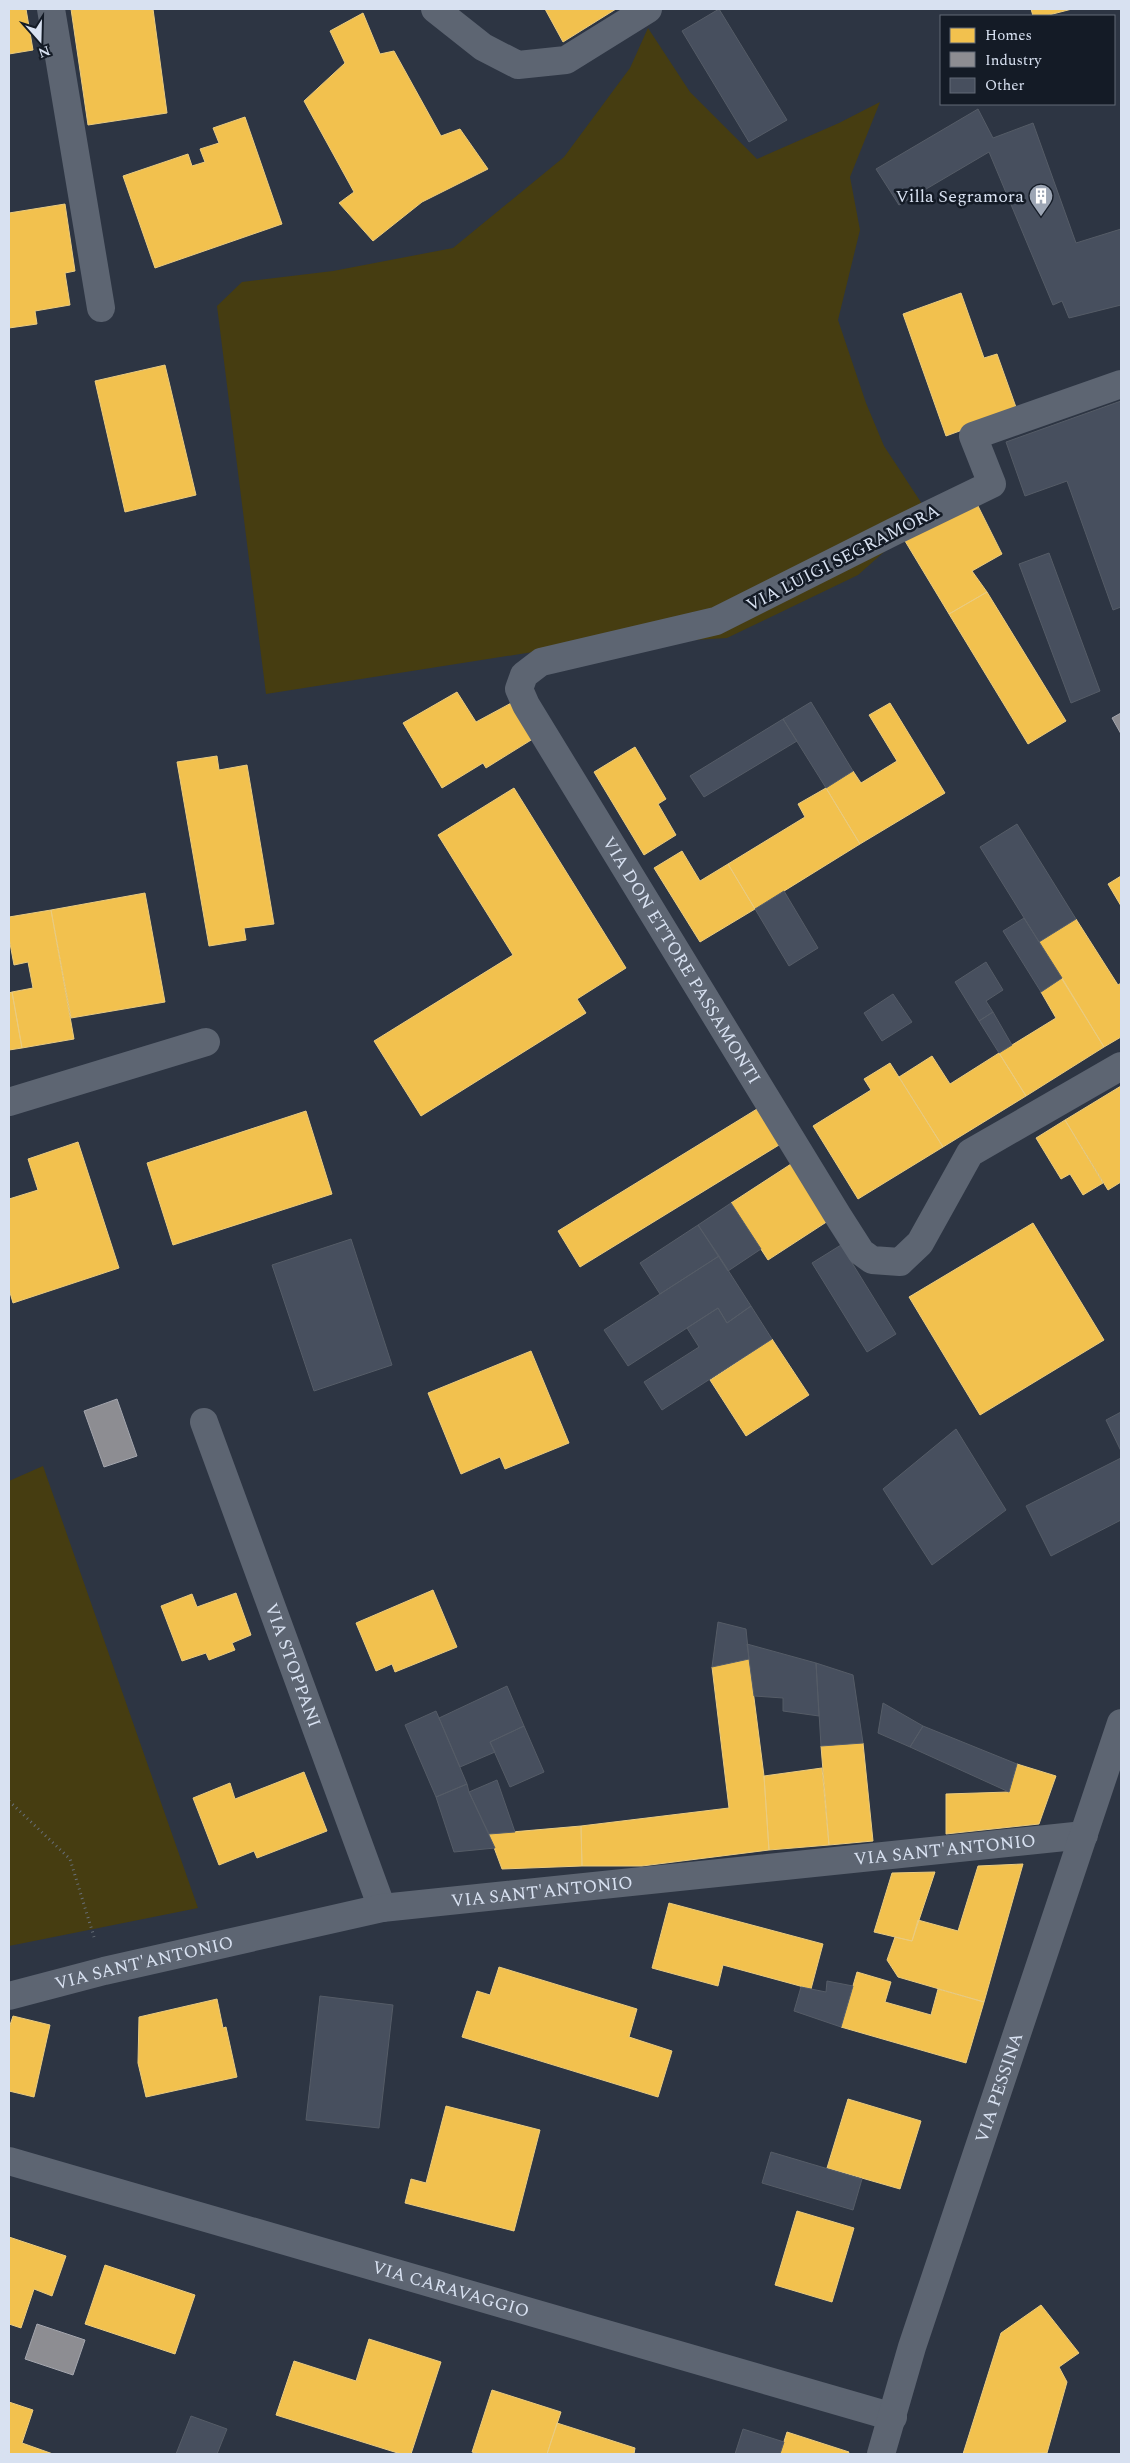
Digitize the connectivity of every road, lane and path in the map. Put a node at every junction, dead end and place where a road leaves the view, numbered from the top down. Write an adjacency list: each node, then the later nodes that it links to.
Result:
1 (51, 9): 4 (street)
2 (434, 9): 3 (street)
3 (648, 9)
4 (101, 308)
5 (1121, 384): 6 (street, VIA LUIGI SEGRAMORA)
6 (526, 705): 8 (street, VIA DON ETTORE PASSAMONTI)
7 (206, 1042): 9 (street)
8 (1121, 1066)
9 (9, 1102)
10 (204, 1422): 14 (street, VIA STOPPANI)
11 (1121, 1723): 13 (street, VIA PESSINA)
12 (9, 1801): 15 (path)
13 (1084, 1834): 14 (street, VIA SANT'ANTONIO); 18 (street, VIA PESSINA)
14 (382, 1908): 15 (street, VIA SANT'ANTONIO)
15 (104, 1971): 16 (street, VIA SANT'ANTONIO)
16 (9, 1996)
17 (9, 2161): 18 (street, VIA CARAVAGGIO)
18 (892, 2417): 19 (street, VIA PESSINA)
19 (881, 2454)

